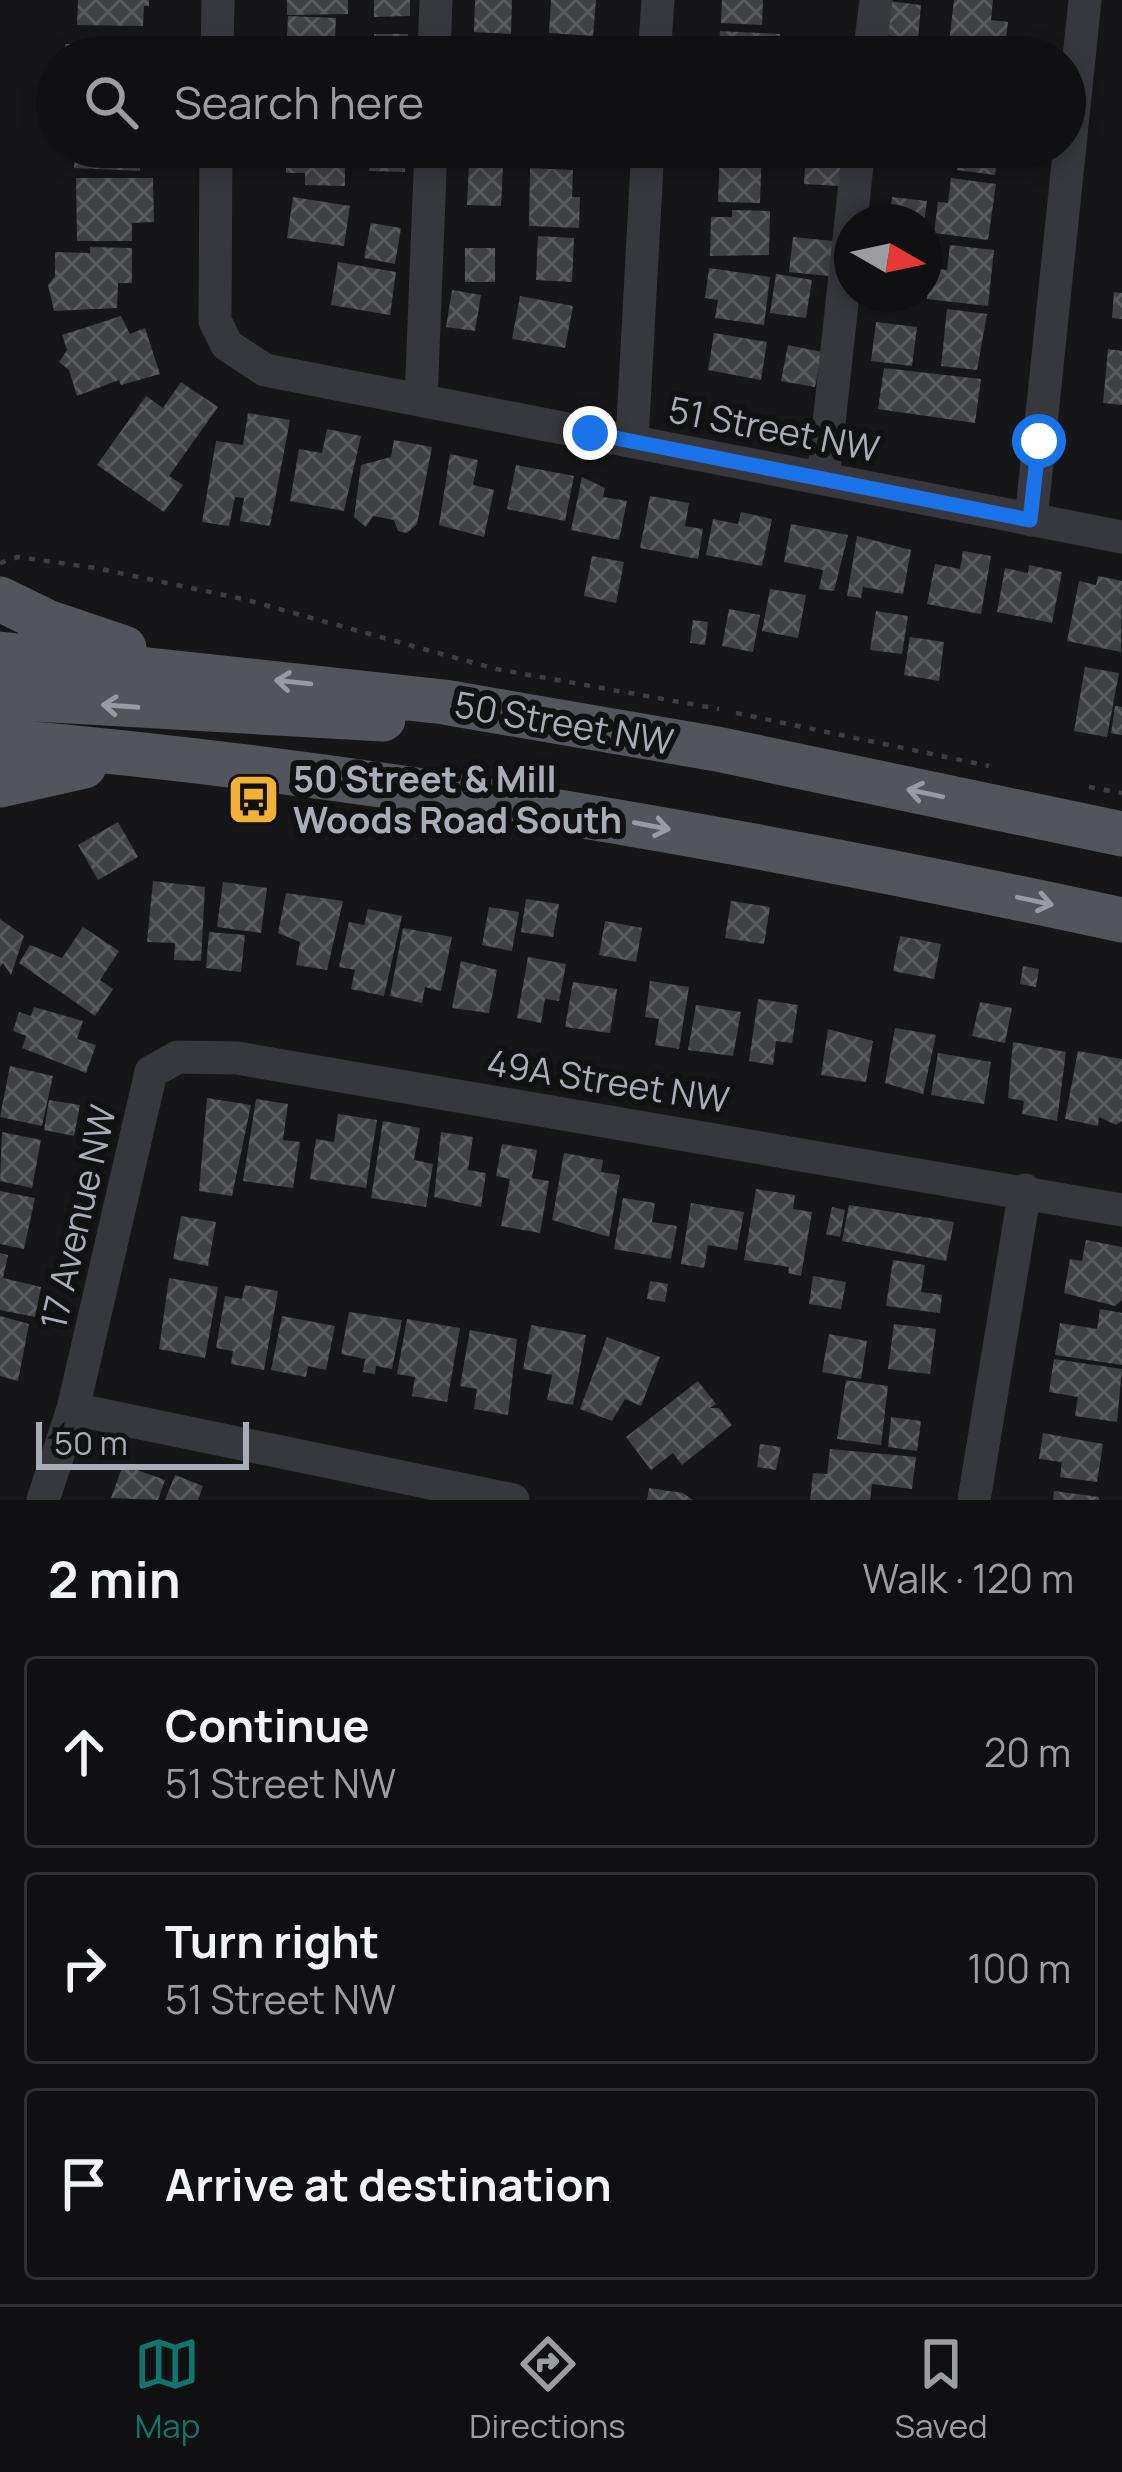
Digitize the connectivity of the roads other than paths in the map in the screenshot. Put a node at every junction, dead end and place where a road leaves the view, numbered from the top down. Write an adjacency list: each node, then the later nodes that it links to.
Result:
1 (218, 0): 6 (street)
2 (436, 0): 7 (street)
3 (658, 0): 8 (street)
4 (875, 0): 9 (street)
5 (1085, 0): 10 (street)
6 (217, 36)
7 (435, 36)
8 (655, 36)
9 (871, 36)
10 (1081, 36)
11 (215, 168): 16 (street, 51 Street NW)
12 (429, 168): 16 (street)
13 (647, 168): 17 (street)
14 (858, 168): 18 (street)
15 (1067, 168): 19 (street)
16 (422, 400): 17 (street, 51 Street NW)
17 (632, 441): 18 (street, 51 Street NW)
18 (823, 478): 19 (street, 51 Street NW)
19 (1030, 520): 20 (street, 51 Street NW)
20 (1122, 537)
21 (0, 599): 23 (main road)
22 (0, 654): 23 (main road, 50 Street NW)
23 (184, 670): 25 (main road, 50 Street NW, one-way to 23)
24 (0, 697): 25 (main road, one-way to 24)
25 (444, 702): 29 (main road, 50 Street NW, one-way to 25)
26 (0, 741): 27 (main road)
27 (163, 755): 28 (main road); 30 (main road, one-way to 30)
28 (0, 784)
29 (1122, 834)
30 (1122, 920)
31 (178, 1058): 32 (street, 49A Street NW); 34 (street, 17 Avenue NW)
32 (1025, 1190): 33 (street, 49A Street NW); 37 (street)
33 (1122, 1210)
34 (73, 1409): 35 (street, 17 Avenue NW); 36 (street)
35 (43, 1500)
36 (512, 1500)
37 (974, 1500)

